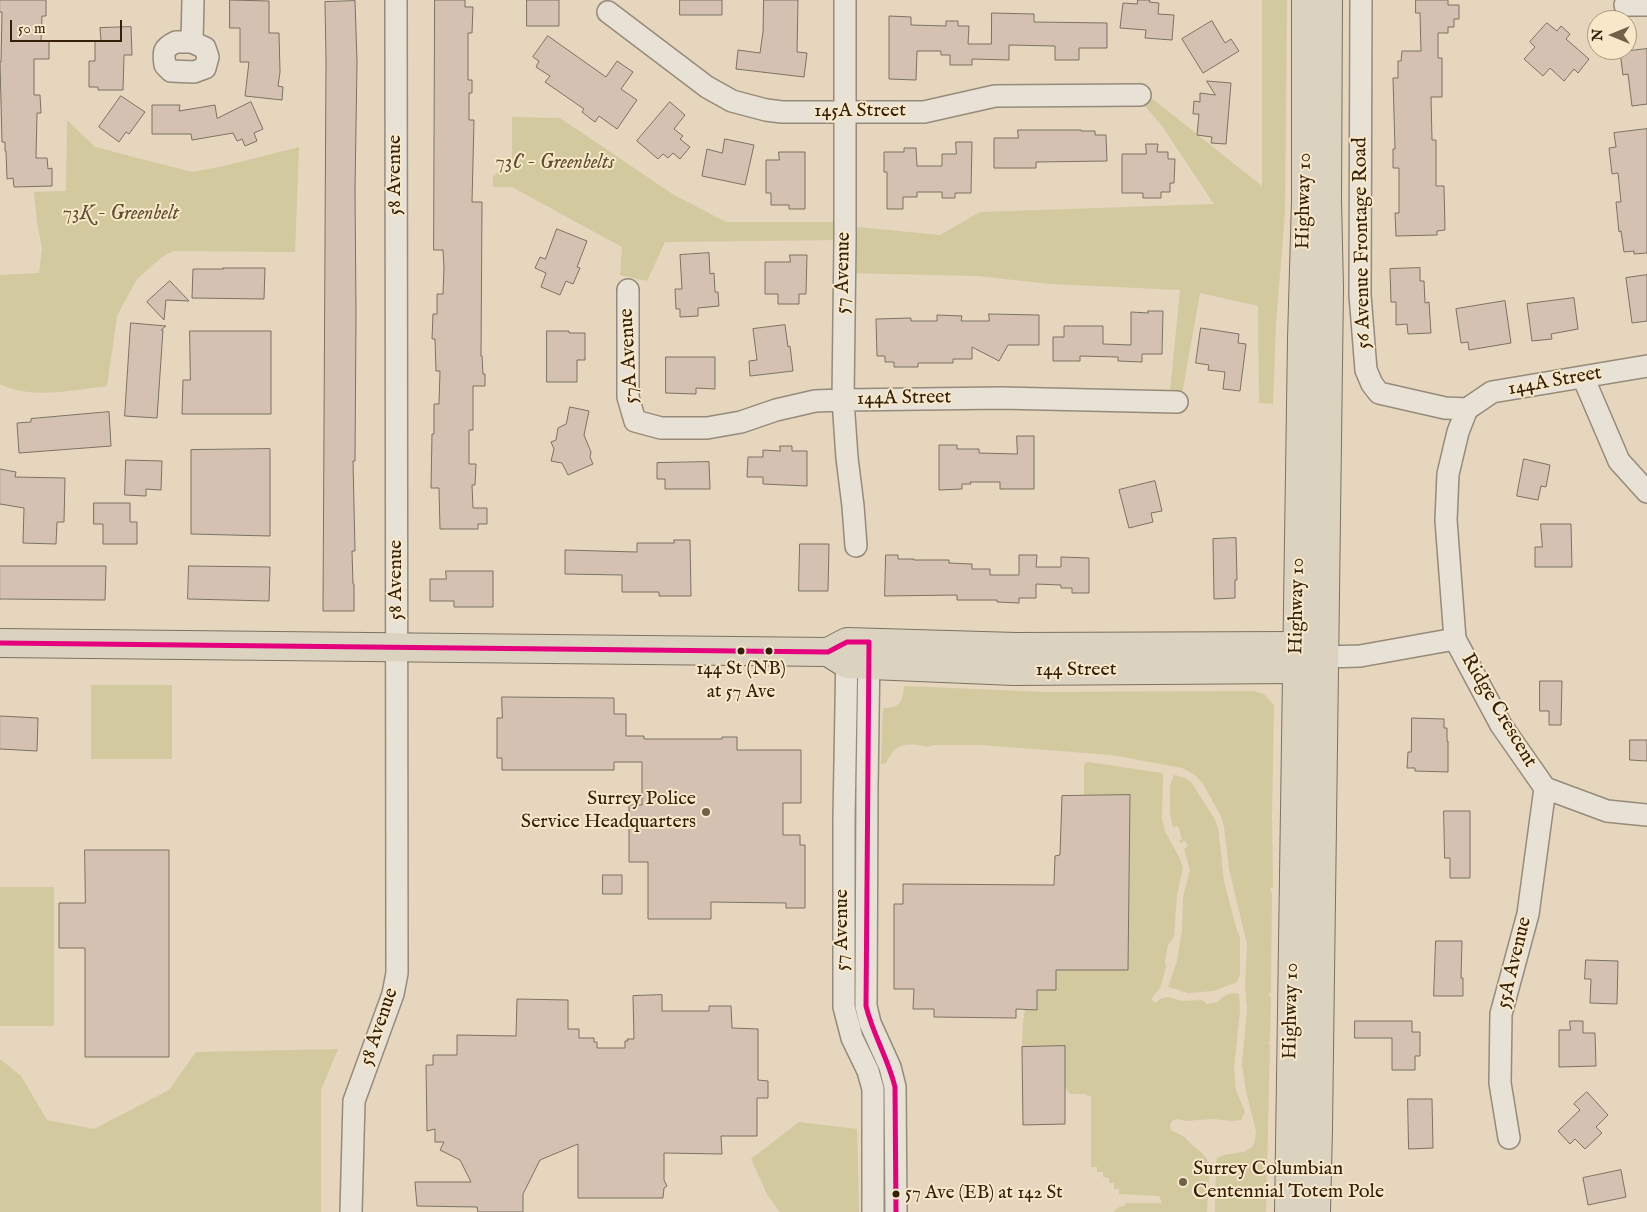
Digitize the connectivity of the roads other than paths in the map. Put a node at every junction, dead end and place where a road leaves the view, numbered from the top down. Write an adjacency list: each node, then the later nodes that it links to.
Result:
1 (192, 0): 10 (street)
2 (396, 0): 24 (street, 58 Avenue)
3 (845, 0): 12 (street, 57 Avenue)
4 (1306, 0): 27 (main road, Highway 10)
5 (1328, 0): 26 (main road, Highway 10)
6 (1361, 0): 18 (street, 56 Avenue Frontage Road)
7 (1647, 5): 8 (street)
8 (1625, 6)
9 (608, 12): 12 (street, 145A Street)
10 (192, 42)
11 (1140, 95): 12 (street, 145A Street)
12 (845, 113): 16 (street, 57 Avenue)
13 (628, 290): 19 (street, 57A Avenue)
14 (1647, 366): 15 (street, 144A Street)
15 (1583, 377): 18 (street, 144A Street); 20 (street)
16 (843, 400): 17 (street, 144A Street); 19 (street, 144A Street); 21 (street, 57 Avenue)
17 (1177, 402)
18 (1467, 409): 22 (street, Ridge Crescent)
19 (635, 422)
20 (1647, 492)
21 (856, 546)
22 (1455, 639): 26 (street, 144 Street); 28 (street, Ridge Crescent)
23 (0, 643): 24 (main road, 144 Street)
24 (397, 647): 25 (main road, 144 Street); 31 (street, 58 Avenue)
25 (852, 653): 27 (main road, 144 Street); 32 (street, 57 Avenue); 33 (street, 57 Avenue)
26 (1324, 657): 27 (main road, 144 Street); 35 (main road, Highway 10)
27 (1297, 658): 34 (main road, Highway 10)
28 (1545, 788): 29 (street, Ridge Crescent); 30 (street, 55A Avenue)
29 (1647, 815)
30 (1509, 1138)
31 (352, 1212)
32 (873, 1212)
33 (896, 1212)
34 (1289, 1212)
35 (1316, 1212)

